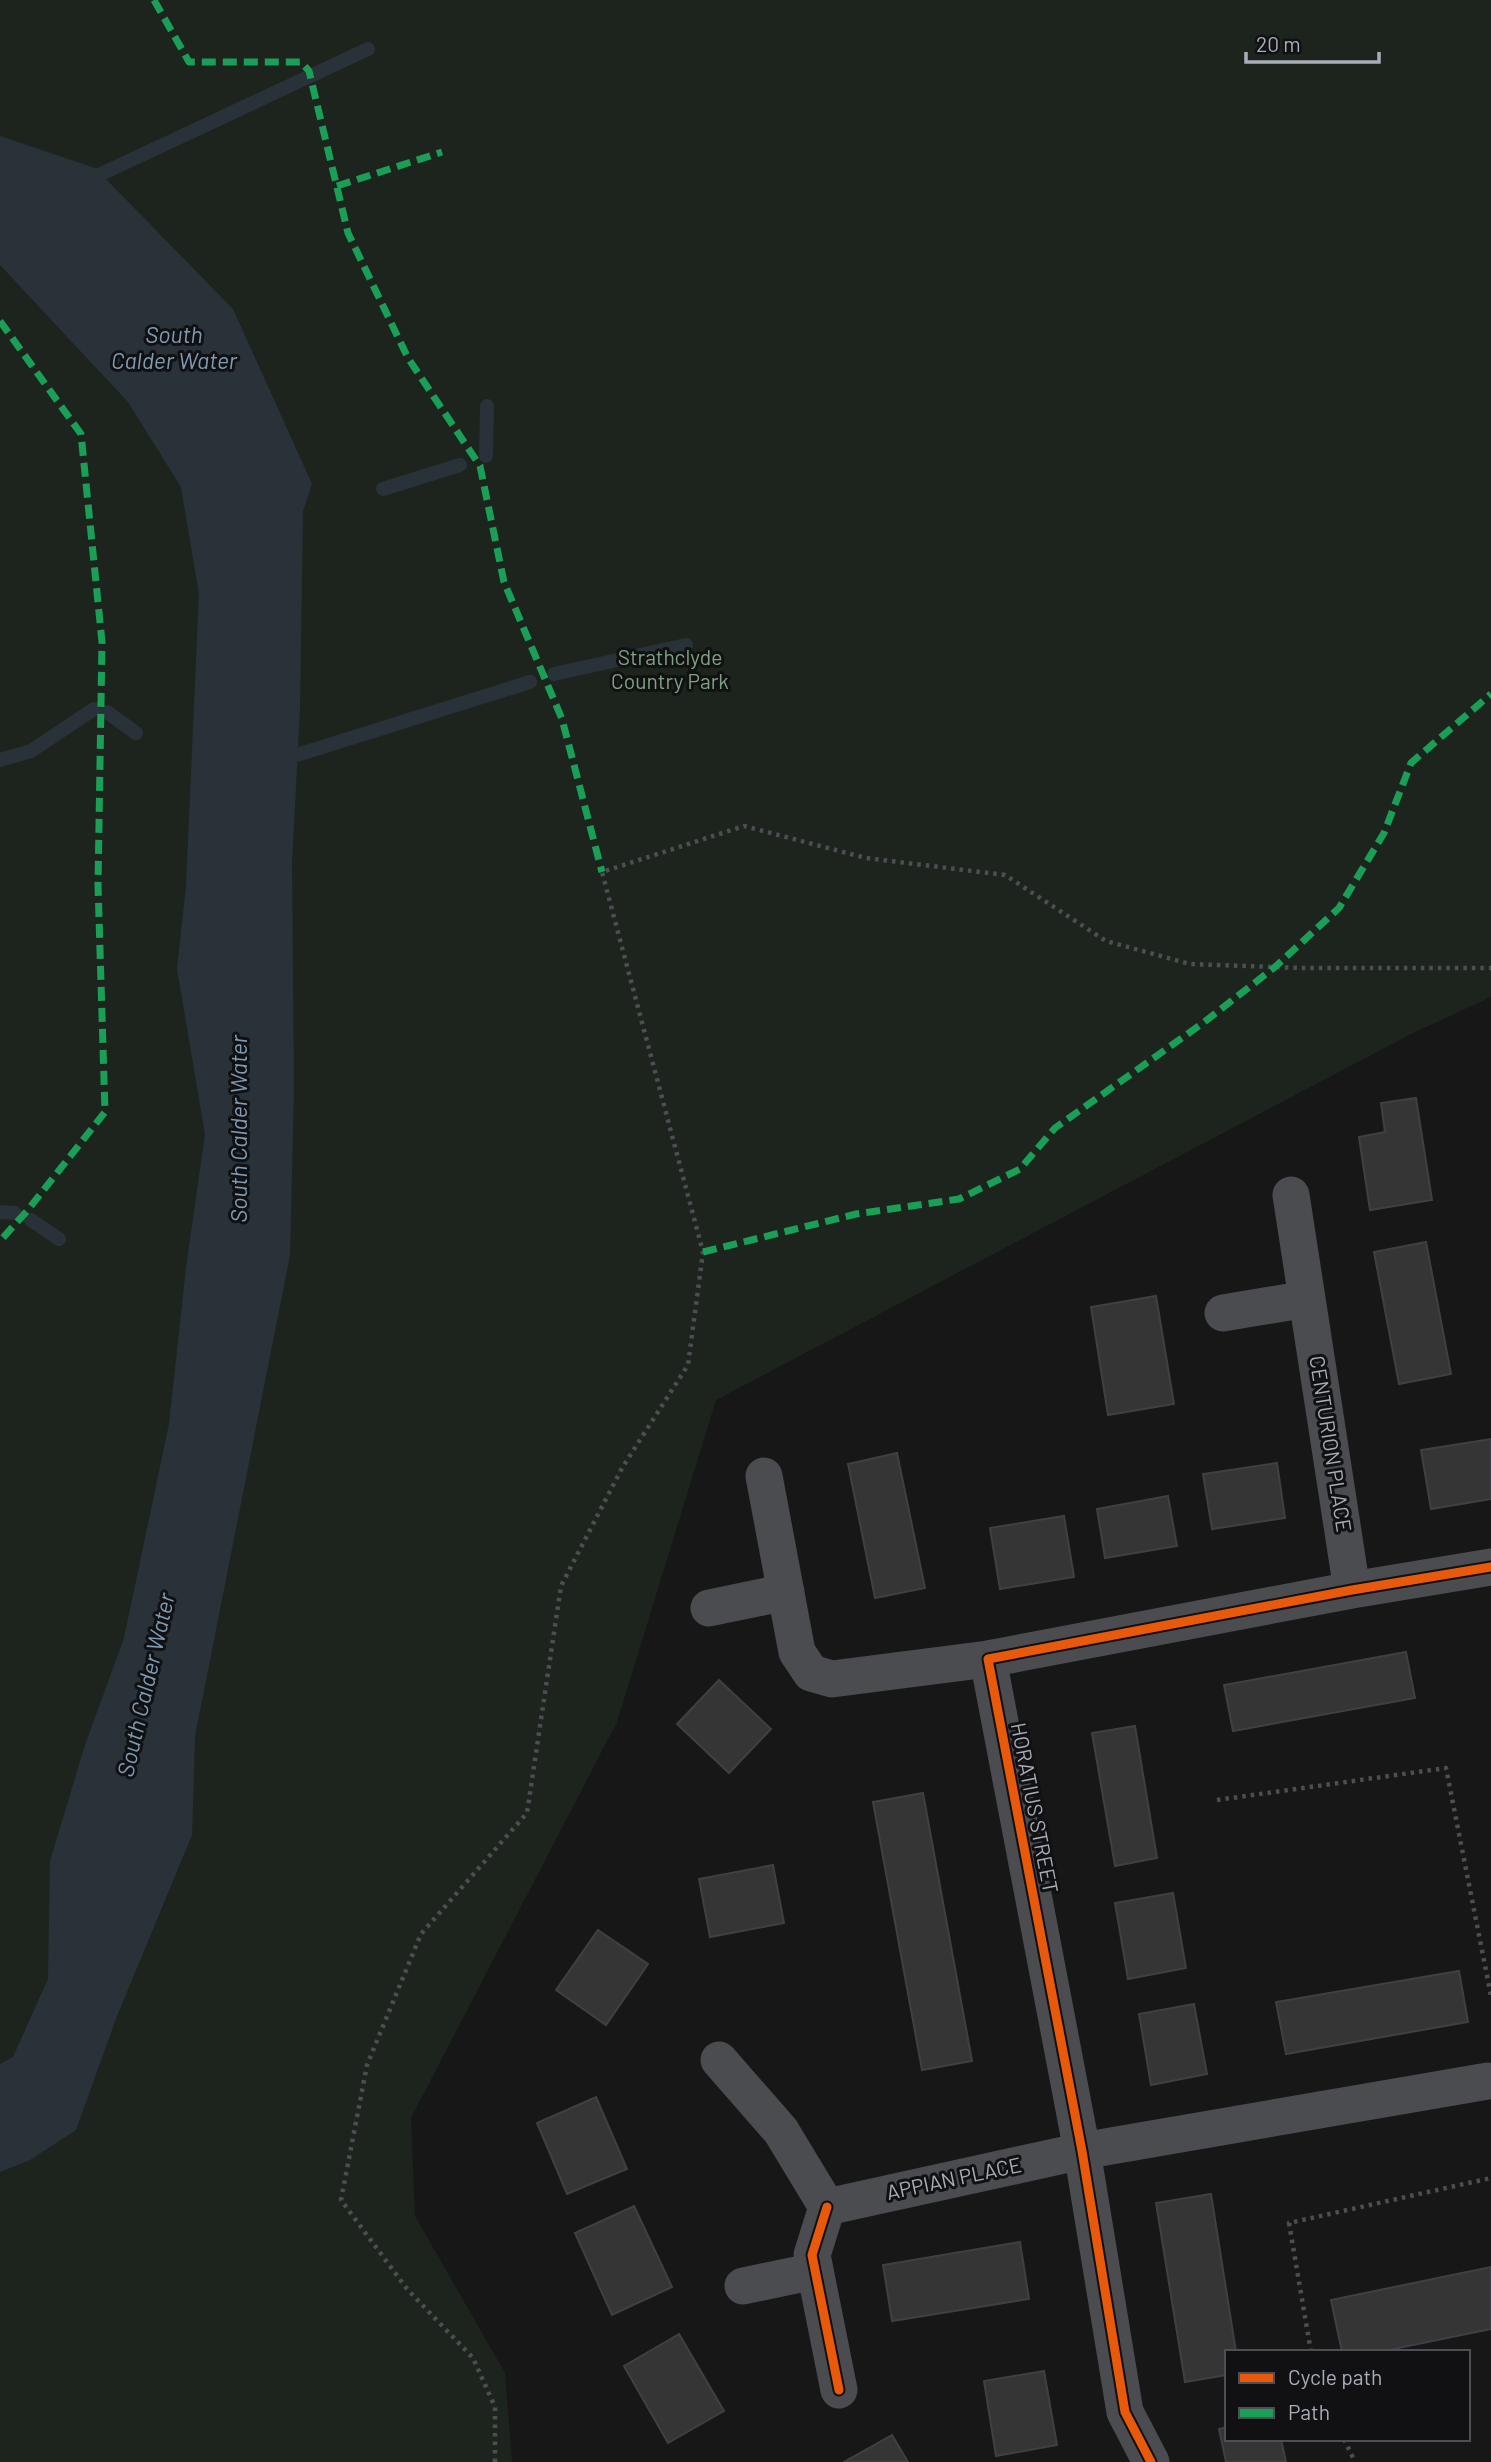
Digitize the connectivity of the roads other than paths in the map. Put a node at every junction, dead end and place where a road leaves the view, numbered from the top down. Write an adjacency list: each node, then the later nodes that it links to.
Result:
1 (1292, 1195): 2 (street, CENTURION PLACE)
2 (1307, 1299): 3 (street); 6 (street, CENTURION PLACE)
3 (1223, 1313)
4 (764, 1476): 7 (street)
5 (1491, 1567): 6 (street)
6 (1352, 1590): 9 (street)
7 (786, 1591): 8 (street); 9 (street)
8 (709, 1608)
9 (988, 1660): 12 (street, HORATIUS STREET)
10 (719, 2060): 13 (street)
11 (1488, 2081): 12 (street)
12 (1082, 2151): 13 (street, APPIAN PLACE); 17 (street, HORATIUS STREET)
13 (827, 2207): 14 (street)
14 (815, 2271): 15 (street); 16 (street)
15 (743, 2286)
16 (839, 2390)
17 (1151, 2462)

